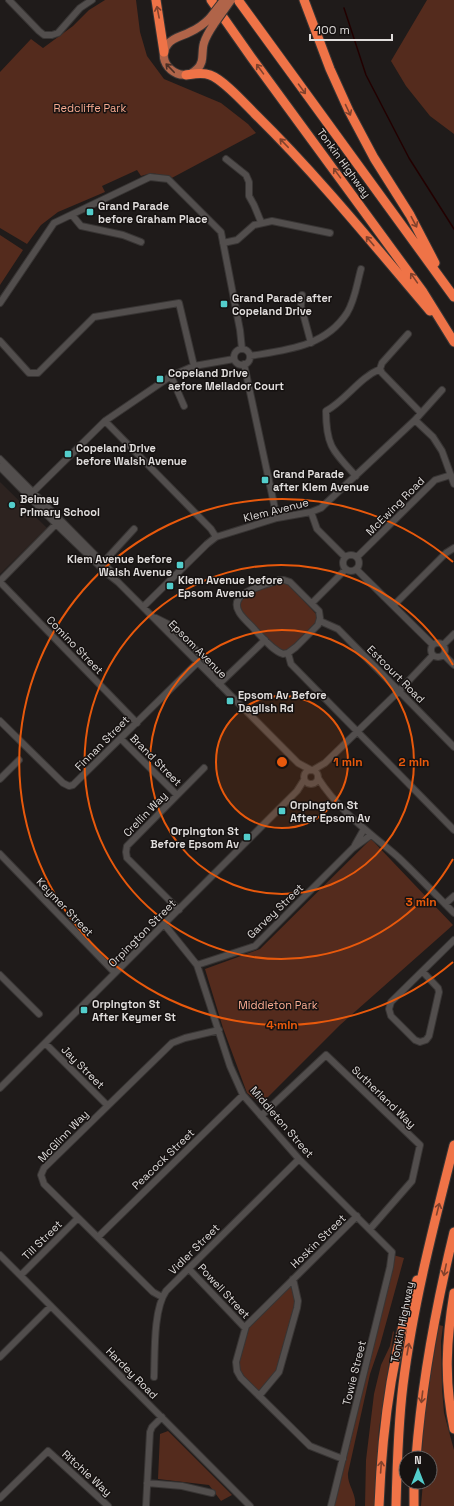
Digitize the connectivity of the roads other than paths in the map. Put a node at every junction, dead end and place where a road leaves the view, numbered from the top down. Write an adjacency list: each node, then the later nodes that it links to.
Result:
1 (8, 0): 2 (street)
2 (92, 0)
3 (156, 0): 10 (highway, one-way to 3)
4 (212, 0): 23 (highway, Tonkin Highway, one-way to 4)
5 (224, 0): 9 (main road, bridge)
6 (231, 0): 9 (main road, bridge)
7 (238, 0): 20 (highway, Tonkin Highway, one-way to 20)
8 (304, 0): 20 (highway, one-way to 20)
9 (212, 21): 10 (main road); 11 (main road)
10 (164, 52): 11 (main road, one-way to 10)
11 (186, 75): 23 (highway, one-way to 11)
12 (226, 159): 14 (street)
13 (72, 214): 16 (street); 17 (street); 21 (street)
14 (261, 222): 15 (street); 17 (street)
15 (330, 233)
16 (140, 242)
17 (223, 243): 26 (street)
18 (361, 269): 25 (street)
19 (302, 295): 25 (street)
20 (454, 297)
21 (0, 303)
22 (408, 334): 31 (street)
23 (452, 338)
24 (0, 341): 30 (street)
25 (311, 343): 27 (street)
26 (242, 349): 27 (street); 28 (street)
27 (250, 356): 29 (street)
28 (234, 359): 29 (street); 30 (street)
29 (244, 364): 45 (street)
30 (194, 366): 32 (street)
31 (380, 369): 35 (street); 41 (street)
32 (171, 376): 34 (street); 37 (street)
33 (442, 390): 35 (street, Klem Avenue)
34 (184, 406)
35 (421, 413): 36 (street, Klem Avenue)
36 (415, 420): 40 (street); 41 (street, Klem Avenue)
37 (105, 421): 43 (street); 48 (street)
38 (0, 459): 43 (street, Epsom Avenue)
39 (0, 467): 43 (street, Epsom Avenue)
40 (451, 475): 42 (street); 50 (street, McEwing Road)
41 (356, 476): 44 (street, Klem Avenue)
42 (454, 484)
43 (31, 494): 46 (street, Epsom Avenue)
44 (311, 512): 45 (street, Klem Avenue); 51 (street)
45 (277, 518): 48 (street, Klem Avenue)
46 (58, 522): 52 (street, Epsom Avenue); 55 (street)
47 (134, 530): 52 (street)
48 (216, 537): 58 (street, Klem Avenue)
49 (454, 548): 57 (street)
50 (357, 557): 51 (street); 54 (street)
51 (345, 558): 53 (street)
52 (101, 564): 58 (street, Epsom Avenue)
53 (346, 569): 54 (street); 56 (street)
54 (356, 569): 57 (street)
55 (0, 582): 74 (street, Comino Street)
56 (312, 603): 60 (street); 62 (street)
57 (394, 605): 63 (street)
58 (143, 607): 59 (street, Epsom Avenue)
59 (152, 616): 68 (street, Epsom Avenue); 70 (street)
60 (320, 621): 65 (street); 72 (street, Estcourt Road)
61 (454, 634): 64 (street)
62 (265, 640): 65 (street); 71 (street)
63 (433, 645): 64 (street); 66 (street)
64 (444, 645): 67 (street)
65 (288, 653): 75 (street)
66 (433, 655): 67 (street); 72 (street)
67 (444, 655): 69 (street)
68 (198, 662): 70 (street, Epsom Avenue); 74 (street, Finnan Street)
69 (454, 665)
70 (211, 676): 71 (street, Epsom Avenue)
71 (219, 684): 79 (street, Epsom Avenue)
72 (399, 691): 75 (street); 77 (street, Estcourt Road)
73 (0, 721): 76 (street, Finnan Street)
74 (137, 722): 76 (street, Finnan Street)
75 (357, 731): 81 (street); 89 (street)
76 (121, 739): 87 (street, Brand Street)
77 (454, 747)
78 (19, 760): 83 (street)
79 (298, 764): 81 (street, Epsom Avenue); 82 (street, Epsom Avenue)
80 (204, 768): 87 (street, Crellin Way)
81 (315, 773): 82 (street, Orpington Street); 84 (street, Orpington Street); 86 (street)
82 (304, 778): 84 (street); 85 (street, Orpington Street)
83 (0, 779)
84 (310, 784): 85 (street, Orpington Street); 86 (street)
85 (297, 791): 95 (street, Orpington Street)
86 (326, 791): 88 (street)
87 (177, 795): 95 (street, Crellin Way)
88 (364, 829): 90 (street); 91 (street, Garvey Street)
89 (454, 830)
90 (371, 834): 91 (street, Garvey Street); 94 (street)
91 (353, 848): 99 (street, Garvey Street)
92 (0, 854): 101 (street, Keymer Street)
93 (454, 896): 94 (street)
94 (445, 904): 96 (street)
95 (179, 910): 97 (street, Orpington Street)
96 (454, 913)
97 (164, 924): 99 (street, Middleton Street); 101 (street, Orpington Street)
98 (454, 940): 100 (street)
99 (197, 965): 104 (street, Middleton Street)
100 (423, 972): 100 (street)
101 (115, 973): 105 (street, Orpington Street)
102 (0, 975): 103 (street)
103 (38, 1014)
104 (219, 1030): 107 (street, Middleton Street); 108 (street, McGlinn Way)
105 (45, 1043): 106 (street, Orpington Street); 108 (street, Jay Street)
106 (0, 1088)
107 (243, 1095): 109 (street, Middleton Street); 116 (street, Peacock Street)
108 (107, 1105): 113 (street, McGlinn Way)
109 (262, 1116): 111 (street, Middleton Street); 114 (street, Sutherland Way)
110 (454, 1145): 118 (highway, Tonkin Highway, one-way to 110)
111 (300, 1159): 112 (street, Middleton Street); 120 (street, Vidler Street)
112 (357, 1216): 114 (street, Middleton Street); 122 (street, Hoskin Street)
113 (78, 1218): 116 (street, McGlinn Way); 121 (street, Till Street)
114 (370, 1229): 117 (street, Middleton Street)
115 (454, 1232): 133 (highway, one-way to 133)
116 (98, 1237): 124 (street, McGlinn Way)
117 (388, 1246): 134 (street, Towie Street)
118 (429, 1247): 130 (highway, Tonkin Highway, one-way to 118); 143 (highway, one-way to 118)
119 (0, 1255): 121 (street, Hardey Road)
120 (189, 1268): 124 (street, Vidler Street); 126 (street, Powell Street)
121 (20, 1275): 125 (street, Hardey Road)
122 (293, 1280): 126 (street, Hoskin Street); 129 (street, Hoskin Street)
123 (454, 1293): 132 (highway)
124 (162, 1298): 128 (street, Vidler Street)
125 (51, 1306): 127 (street); 131 (street, Hardey Road)
126 (245, 1328): 129 (street)
127 (0, 1357)
128 (154, 1377)
129 (259, 1396): 134 (street)
130 (400, 1415): 144 (highway); 145 (highway, Tonkin Highway)
131 (162, 1417): 135 (street); 141 (street, Hardey Road)
132 (454, 1429)
133 (417, 1450)
134 (343, 1459): 142 (street, Towie Street)
135 (147, 1483): 137 (street); 140 (street)
136 (414, 1490): 146 (highway)
137 (212, 1493)
138 (0, 1498): 139 (street, Ritchie Way)
139 (108, 1506)
140 (146, 1506)
141 (250, 1506)
142 (331, 1506)
143 (379, 1506)
144 (390, 1506)
145 (396, 1506)
146 (414, 1506)

